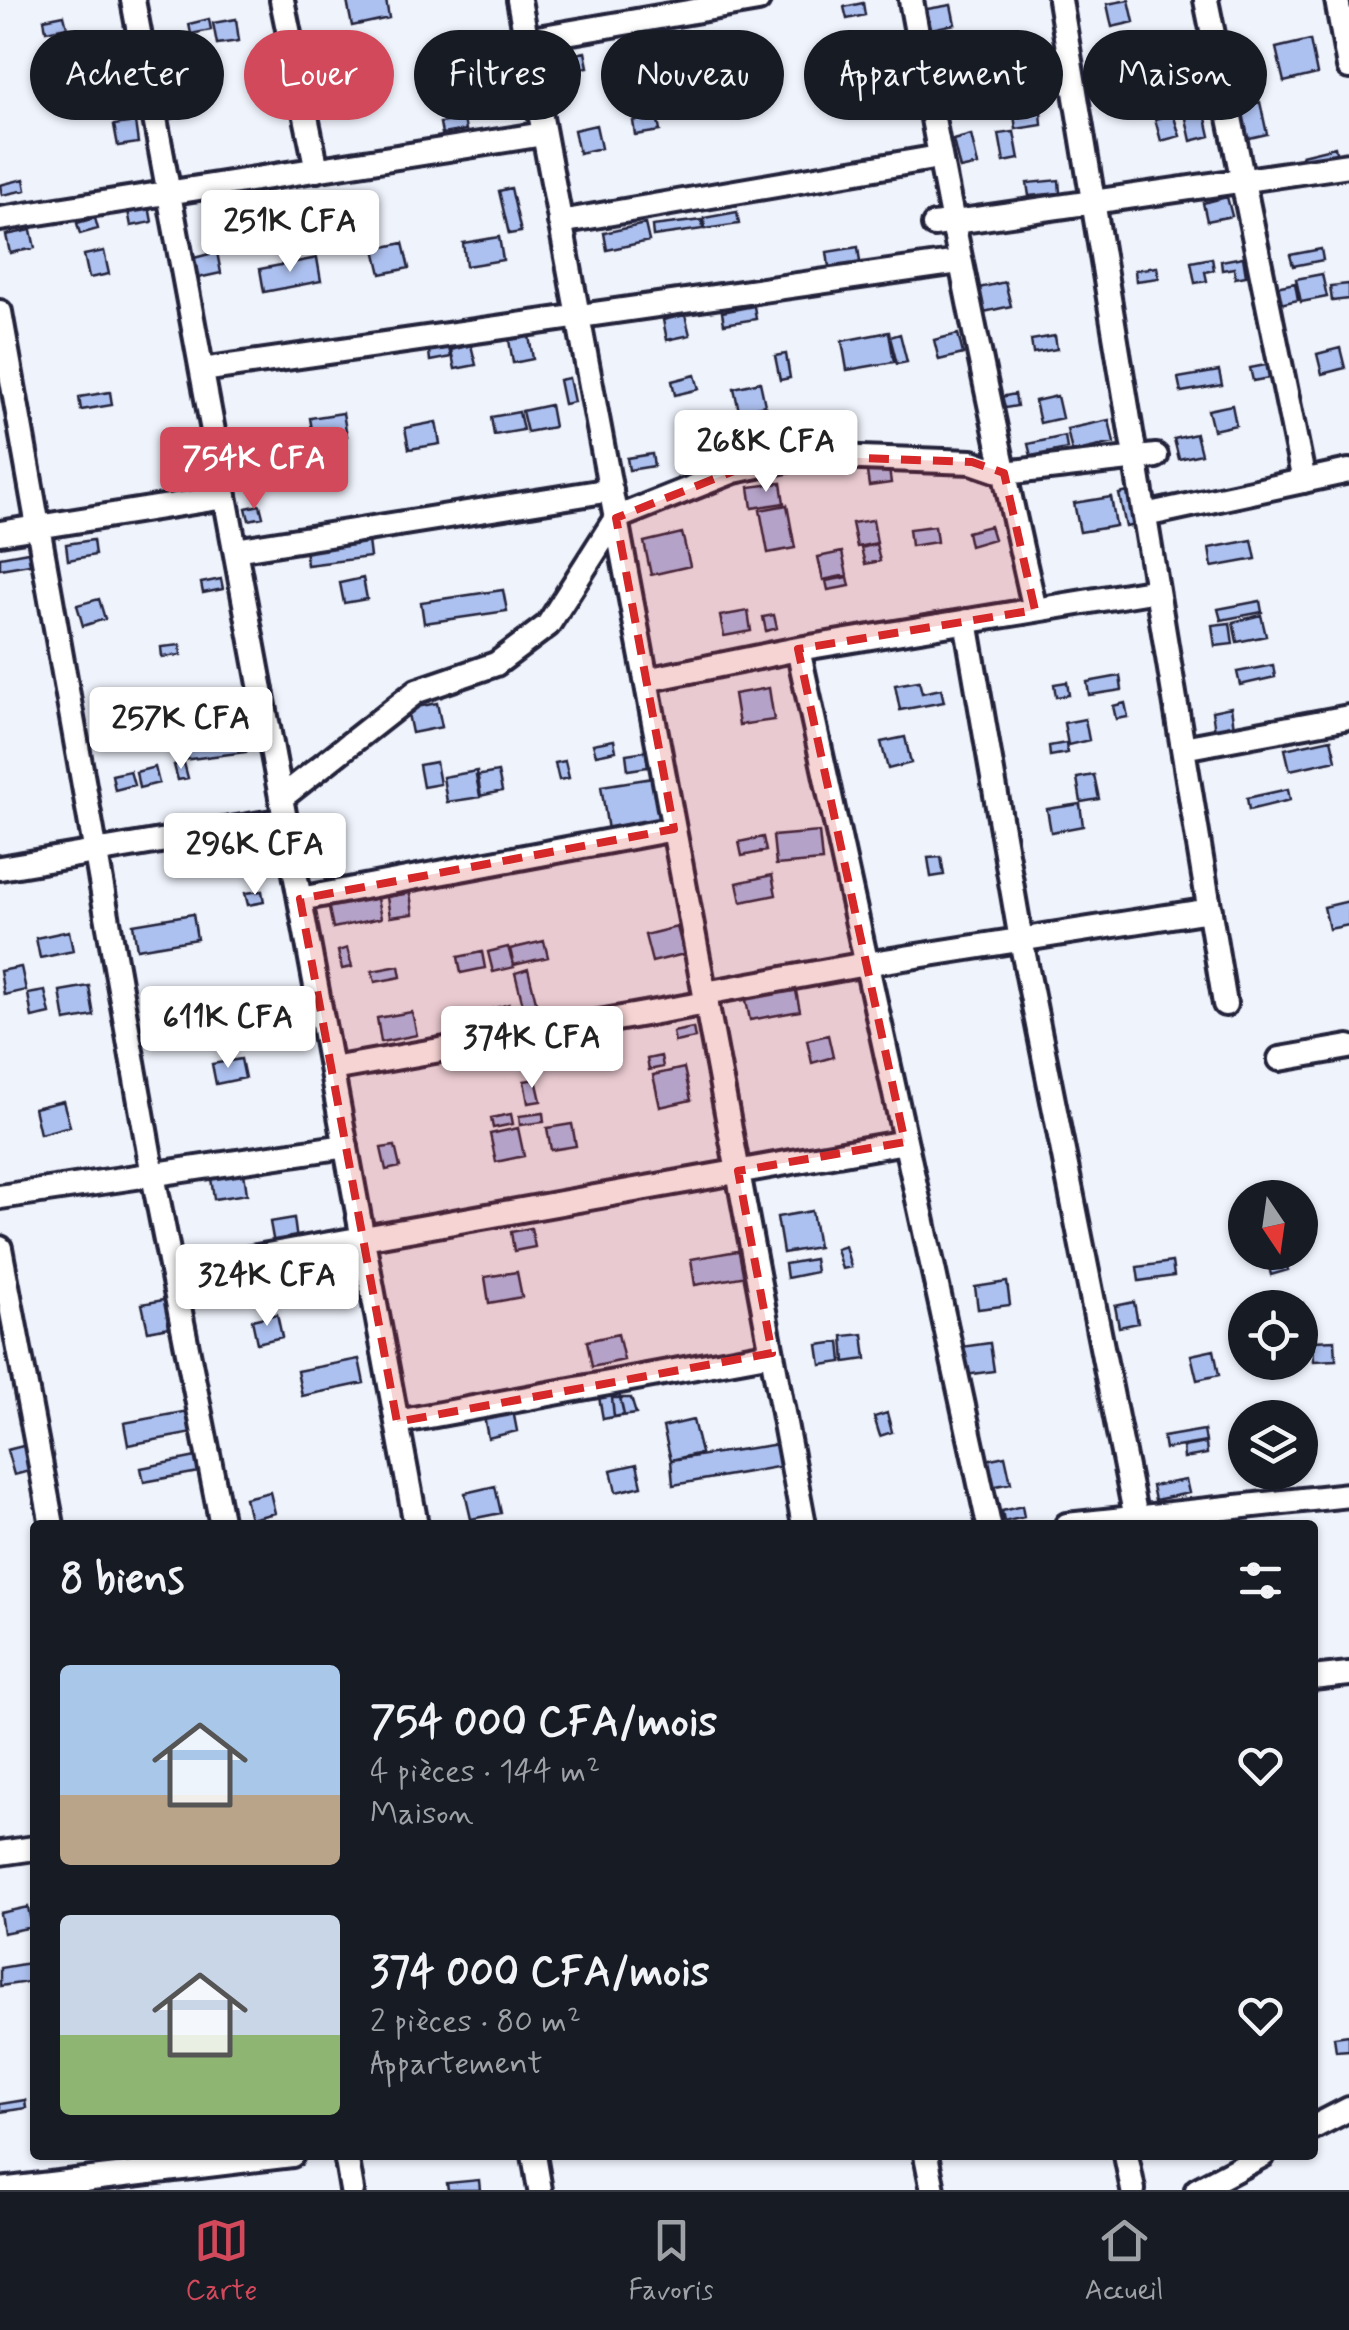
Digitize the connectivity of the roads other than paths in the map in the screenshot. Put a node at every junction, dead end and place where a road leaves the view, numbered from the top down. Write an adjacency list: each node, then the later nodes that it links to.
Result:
1 (133, 0): 18 (street)
2 (282, 0): 16 (street)
3 (519, 0): 9 (street)
4 (758, 0): 10 (street)
5 (910, 0): 14 (street)
6 (1060, 0): 19 (street)
7 (1206, 0): 17 (street)
8 (1336, 0): 11 (street)
9 (524, 30)
10 (581, 31)
11 (1349, 67)
12 (541, 120): 13 (street)
13 (544, 134): 16 (street); 21 (street)
14 (939, 157): 21 (street); 22 (street)
15 (1349, 165): 17 (street)
16 (317, 170): 18 (street)
17 (1243, 180): 19 (street); 30 (street)
18 (169, 194): 20 (street); 26 (street)
19 (1093, 202): 22 (street); 27 (street)
20 (0, 219)
21 (560, 222): 25 (street)
22 (943, 224): 23 (street)
23 (959, 262): 25 (street); 29 (street)
24 (0, 312): 35 (street)
25 (578, 317): 26 (street); 31 (street)
26 (202, 370): 32 (street)
27 (1146, 458): 29 (street); 33 (street)
28 (1349, 471): 30 (street)
29 (1004, 473): 34 (street); 39 (street)
30 (1304, 481): 33 (street)
31 (611, 490): 34 (street); 37 (street)
32 (225, 496): 35 (street); 37 (street)
33 (1145, 515): 38 (street)
34 (616, 518): 42 (street); 45 (street)
35 (38, 526): 36 (street); 47 (street)
36 (0, 533)
37 (235, 550): 45 (street)
38 (1157, 590): 39 (street); 44 (street)
39 (1036, 610): 40 (street)
40 (966, 622): 41 (street); 51 (street)
41 (798, 649): 42 (street); 52 (street)
42 (646, 680): 46 (street)
43 (1349, 717): 44 (street)
44 (1183, 748): 50 (street)
45 (283, 809): 47 (street); 49 (street)
46 (674, 829): 49 (street); 53 (street)
47 (96, 852): 48 (street); 61 (street)
48 (0, 868)
49 (300, 899): 57 (street)
50 (1210, 910): 51 (street); 54 (street)
51 (1020, 940): 52 (street); 69 (street)
52 (866, 964): 53 (street); 58 (street)
53 (706, 998): 57 (street); 60 (street)
54 (1225, 1004)
55 (1349, 1048): 56 (street)
56 (1280, 1059)
57 (332, 1069): 59 (street)
58 (905, 1142): 60 (street); 74 (street)
59 (346, 1146): 61 (street); 63 (street)
60 (738, 1171): 63 (street); 66 (street)
61 (154, 1175): 62 (street); 65 (street)
62 (0, 1197)
63 (363, 1238): 65 (street); 67 (street)
64 (0, 1248): 70 (street)
65 (172, 1272): 71 (street)
66 (772, 1354): 67 (street); 73 (street)
67 (397, 1422): 72 (street)
68 (1349, 1495): 69 (street)
69 (1136, 1518): 75 (street)
70 (51, 1520)
71 (221, 1520)
72 (415, 1520)
73 (803, 1520)
74 (988, 1520)
75 (1116, 1520)
76 (1349, 1674): 77 (street)
77 (1318, 1677)
78 (30, 1849): 79 (street)
79 (0, 1853)
80 (1349, 2109): 81 (street)
81 (1318, 2125)
82 (255, 2160): 88 (street)
83 (347, 2160): 90 (street)
84 (535, 2160): 91 (street)
85 (927, 2160): 92 (street)
86 (1127, 2160): 93 (street)
87 (1253, 2160): 94 (street)
88 (173, 2171): 89 (street)
89 (0, 2190)
90 (352, 2190)
91 (540, 2190)
92 (932, 2190)
93 (1134, 2190)
94 (1197, 2190)

